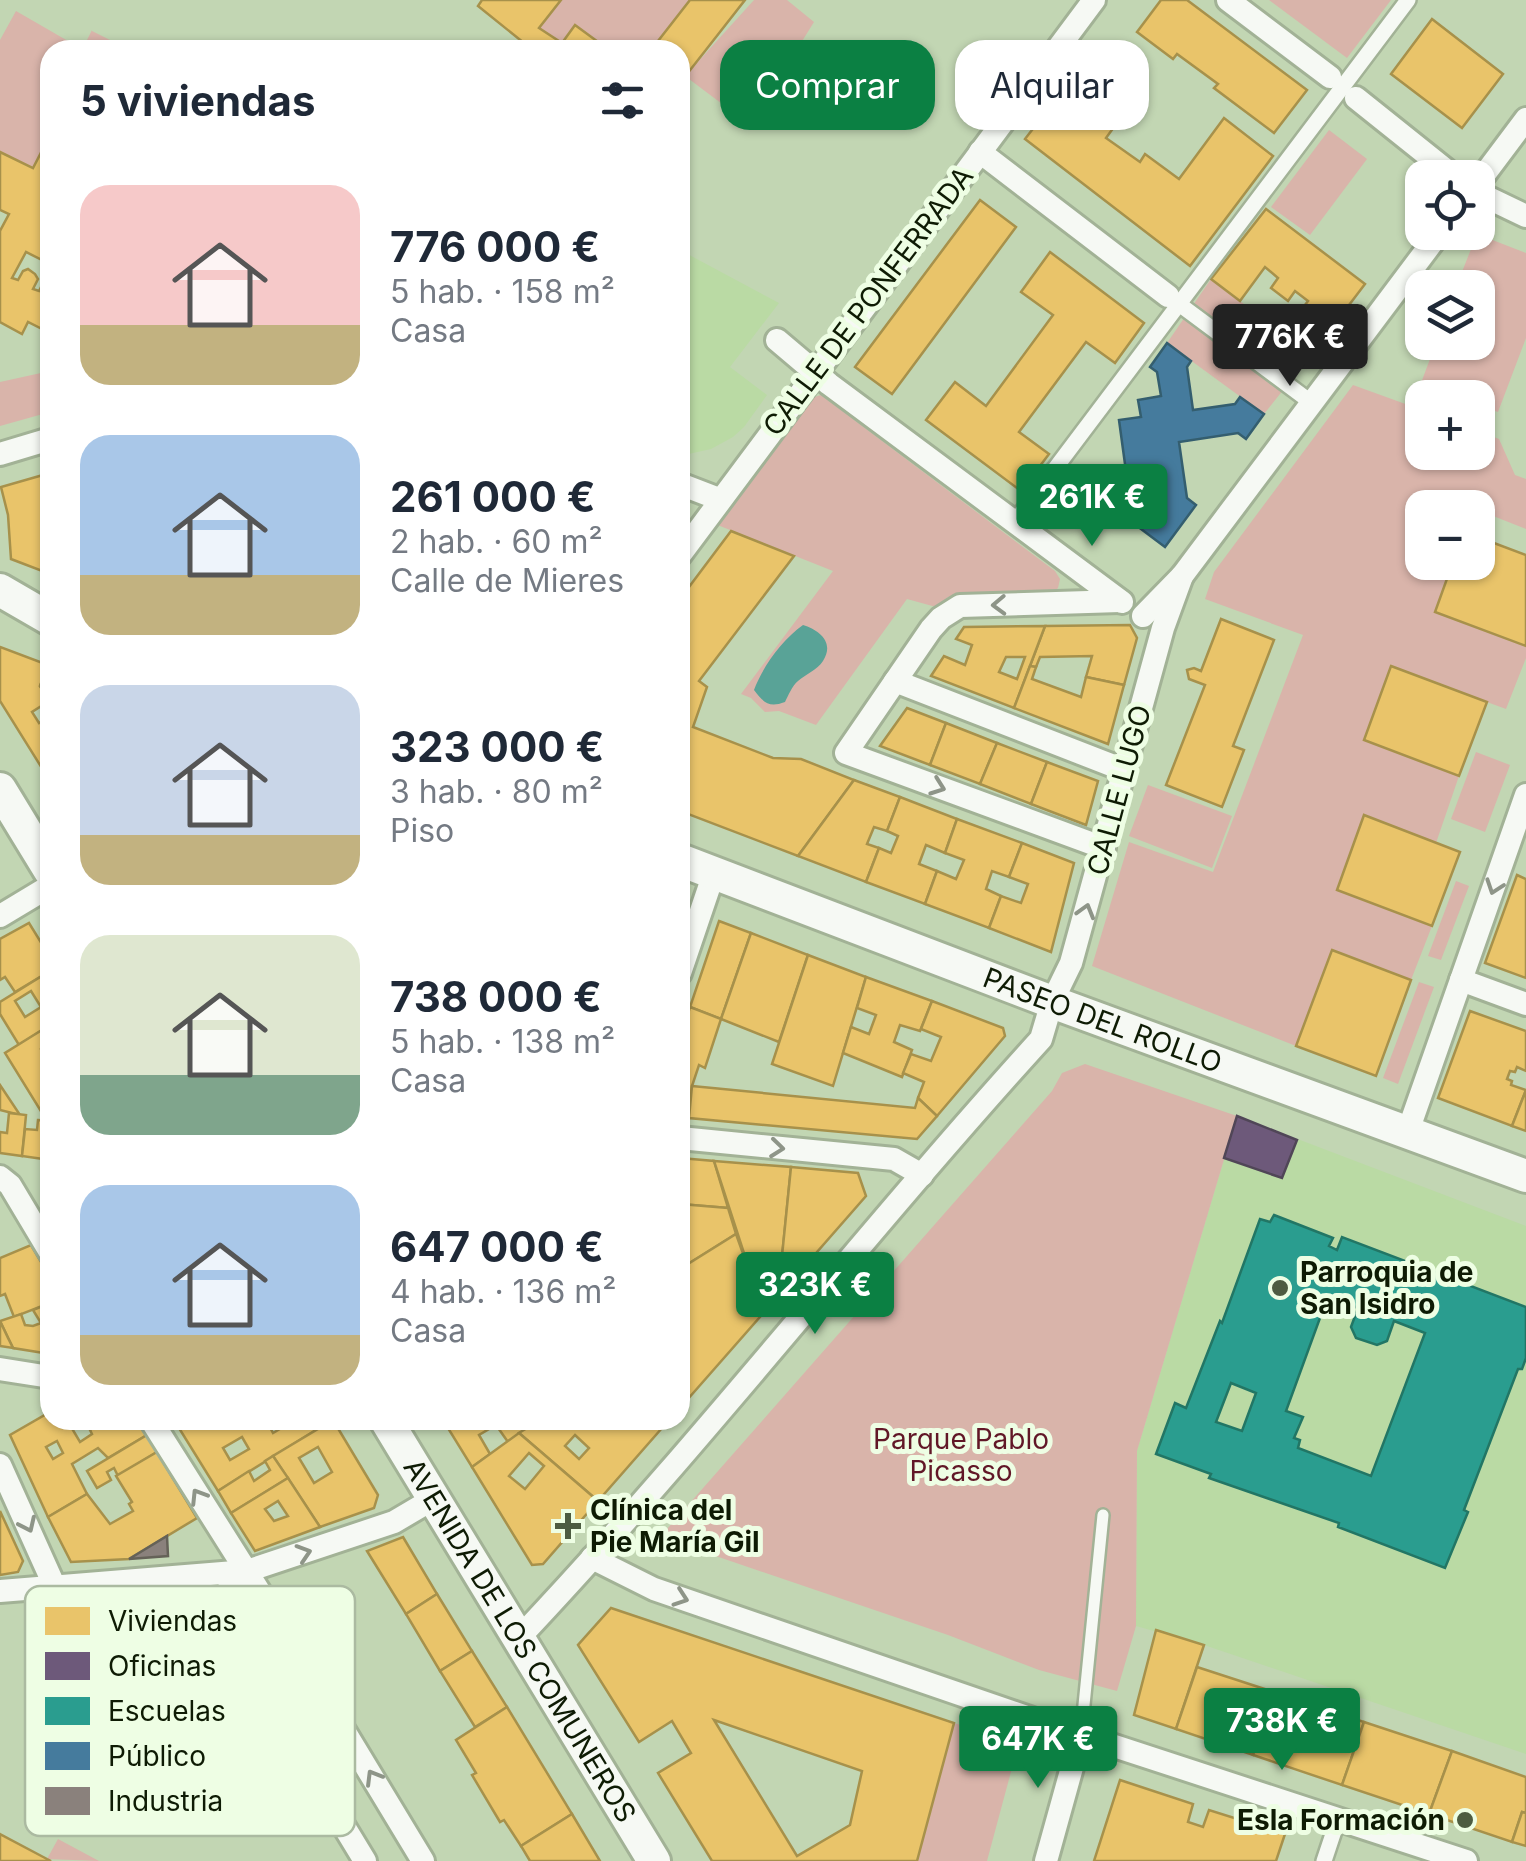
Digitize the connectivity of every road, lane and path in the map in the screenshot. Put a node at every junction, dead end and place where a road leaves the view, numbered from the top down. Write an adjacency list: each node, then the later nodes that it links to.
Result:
1 (1094, 0): 7 (street, CALLE DE PONFERRADA)
2 (1228, 0): 4 (street)
3 (1408, 0): 13 (street)
4 (1330, 77)
5 (1356, 98): 8 (street)
6 (1526, 119): 9 (street)
7 (980, 152): 13 (street); 15 (street, CALLE DE PONFERRADA)
8 (1434, 160)
9 (1495, 160)
10 (1495, 201): 11 (street)
11 (1526, 216)
12 (1427, 250): 16 (street, CALLE LUGO)
13 (1174, 300): 16 (street); 21 (street)
14 (777, 340): 15 (street)
15 (814, 373): 20 (street, CALLE DE PONFERRADA); 21 (street)
16 (1312, 403): 30 (street, CALLE LUGO)
17 (40, 442): 18 (street)
18 (0, 454)
19 (690, 488): 20 (street)
20 (718, 499): 22 (street, CALLE DE PONFERRADA)
21 (1014, 524): 23 (street)
22 (690, 540)
23 (1068, 564): 25 (street); 26 (street)
24 (0, 590): 28 (main road)
25 (1120, 601): 26 (street); 30 (street)
26 (1054, 604): 31 (street, one-way to 31)
27 (0, 610): 29 (main road)
28 (40, 614)
29 (40, 617)
30 (1153, 622): 32 (street, CALLE LUGO)
31 (895, 681): 32 (street); 35 (street, one-way to 35)
32 (1124, 770): 35 (street, CALLE LUGO)
33 (0, 789): 37 (main road)
34 (1526, 795): 36 (street)
35 (1104, 848): 44 (street, CALLE LUGO, one-way to 35)
36 (1516, 848): 43 (street, one-way to 43)
37 (40, 854)
38 (690, 864): 39 (main road, PASEO DEL ROLLO)
39 (714, 873): 42 (street); 44 (main road, PASEO DEL ROLLO)
40 (40, 892): 41 (street)
41 (0, 916)
42 (690, 944)
43 (1461, 980): 45 (street); 46 (street)
44 (1052, 1002): 46 (main road, PASEO DEL ROLLO); 48 (street, CALLE LUGO)
45 (1526, 1004)
46 (1408, 1131): 49 (main road, PASEO DEL ROLLO)
47 (690, 1139): 48 (street, one-way to 48)
48 (922, 1174): 59 (street, CALLE LUGO)
49 (1526, 1176)
50 (1, 1177): 51 (street)
51 (40, 1237)
52 (0, 1369): 53 (street)
53 (40, 1375)
54 (157, 1430): 60 (street, one-way to 54)
55 (392, 1430): 57 (main road, AVENIDA DE LOS COMUNEROS)
56 (0, 1465): 61 (street, one-way to 61)
57 (433, 1499): 60 (street, one-way to 57); 67 (main road, AVENIDA DE LOS COMUNEROS)
58 (1103, 1515): 68 (lane)
59 (592, 1558): 67 (street, CALLE LUGO); 68 (street, one-way to 68)
60 (236, 1573): 61 (street); 63 (street); 64 (street)
61 (54, 1585): 62 (street)
62 (46, 1586)
63 (238, 1586)
64 (242, 1586)
65 (25, 1589): 66 (street)
66 (0, 1592)
67 (518, 1639): 74 (main road, AVENIDA DE LOS COMUNEROS)
68 (1081, 1735): 70 (street); 75 (street)
69 (355, 1761): 73 (street, one-way to 69)
70 (1338, 1819): 76 (street); 77 (street)
71 (350, 1836): 72 (street)
72 (365, 1861)
73 (423, 1861)
74 (654, 1861)
75 (1046, 1861)
76 (1324, 1861)
77 (1466, 1861)

